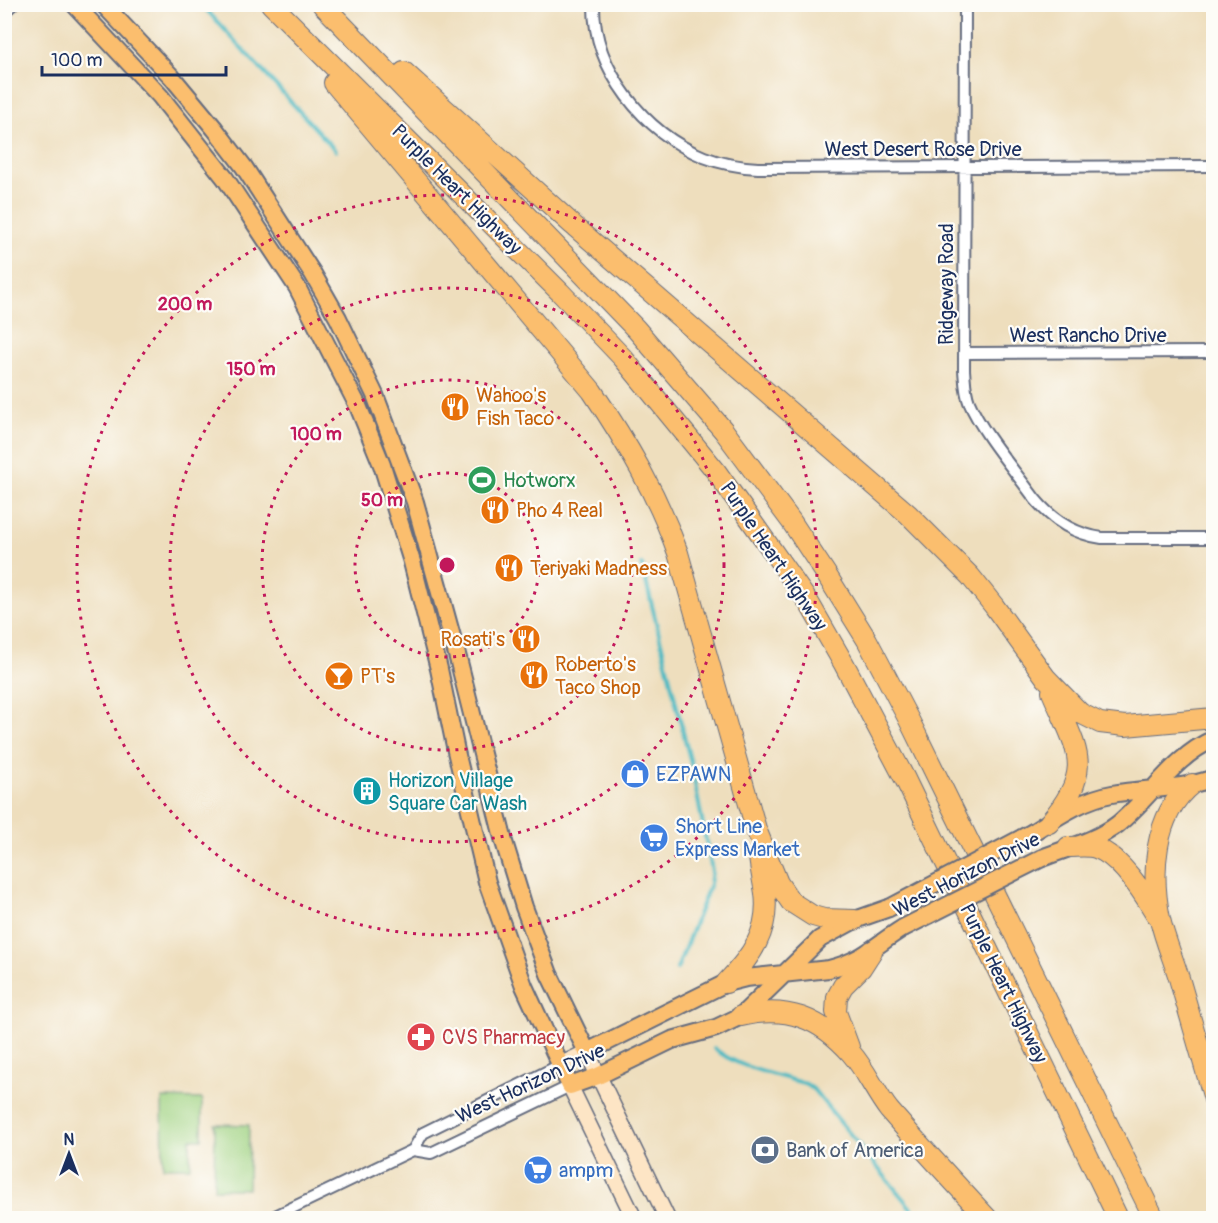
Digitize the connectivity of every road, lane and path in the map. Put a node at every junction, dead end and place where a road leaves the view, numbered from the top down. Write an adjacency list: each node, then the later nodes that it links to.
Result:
1 (13, 4): 10 (street)
2 (74, 4): 15 (main road)
3 (92, 4): 11 (main road)
4 (104, 4): 11 (main road)
5 (321, 4): 52 (highway, Purple Heart Highway)
6 (329, 4): 23 (highway)
7 (594, 4): 13 (street, West Desert Rose Drive)
8 (965, 4): 13 (street, Ridgeway Road)
9 (275, 8): 32 (highway); 51 (highway, Purple Heart Highway)
10 (4, 12)
11 (132, 33): 14 (main road)
12 (1214, 166): 13 (street, West Desert Rose Drive)
13 (964, 167): 17 (street, Ridgeway Road)
14 (260, 191): 15 (main road); 19 (main road)
15 (242, 202): 18 (main road)
16 (1214, 352): 17 (street, West Rancho Drive)
17 (964, 353): 20 (street, Ridgeway Road)
18 (340, 369): 19 (main road); 22 (main road)
19 (382, 413): 21 (main road)
20 (1214, 538)
21 (431, 558): 22 (main road); 26 (main road)
22 (412, 562): 27 (main road)
23 (1046, 678): 24 (highway); 31 (highway)
24 (1214, 718)
25 (1214, 739): 30 (main road, West Horizon Drive)
26 (480, 746): 27 (main road); 40 (main road)
27 (456, 751): 42 (main road)
28 (1214, 778): 29 (main road, West Horizon Drive)
29 (1192, 784): 30 (main road, West Horizon Drive); 35 (highway)
30 (1155, 789): 31 (main road, West Horizon Drive); 33 (main road, West Horizon Drive)
31 (1041, 828): 34 (main road, West Horizon Drive, bridge)
32 (756, 829): 34 (highway); 38 (highway)
33 (1068, 847): 35 (highway); 36 (main road, West Horizon Drive, bridge)
34 (855, 920): 37 (main road, West Horizon Drive)
35 (1161, 922): 45 (highway)
36 (872, 951): 37 (main road, West Horizon Drive); 41 (highway)
37 (786, 974): 38 (main road, West Horizon Drive); 39 (main road, West Horizon Drive)
38 (726, 983): 40 (main road, West Horizon Drive)
39 (741, 1016): 41 (highway); 43 (main road, West Horizon Drive)
40 (587, 1052): 42 (main road, West Horizon Drive); 43 (main road)
41 (852, 1054): 50 (highway)
42 (560, 1065): 44 (main road); 46 (street, West Horizon Drive)
43 (598, 1076): 44 (main road, West Horizon Drive); 49 (main road)
44 (570, 1086): 46 (street, West Horizon Drive); 48 (main road)
45 (1214, 1099)
46 (413, 1150): 47 (street, West Horizon Drive)
47 (271, 1218)
48 (634, 1218)
49 (667, 1218)
50 (987, 1218)
51 (1118, 1218)
52 (1154, 1218)

